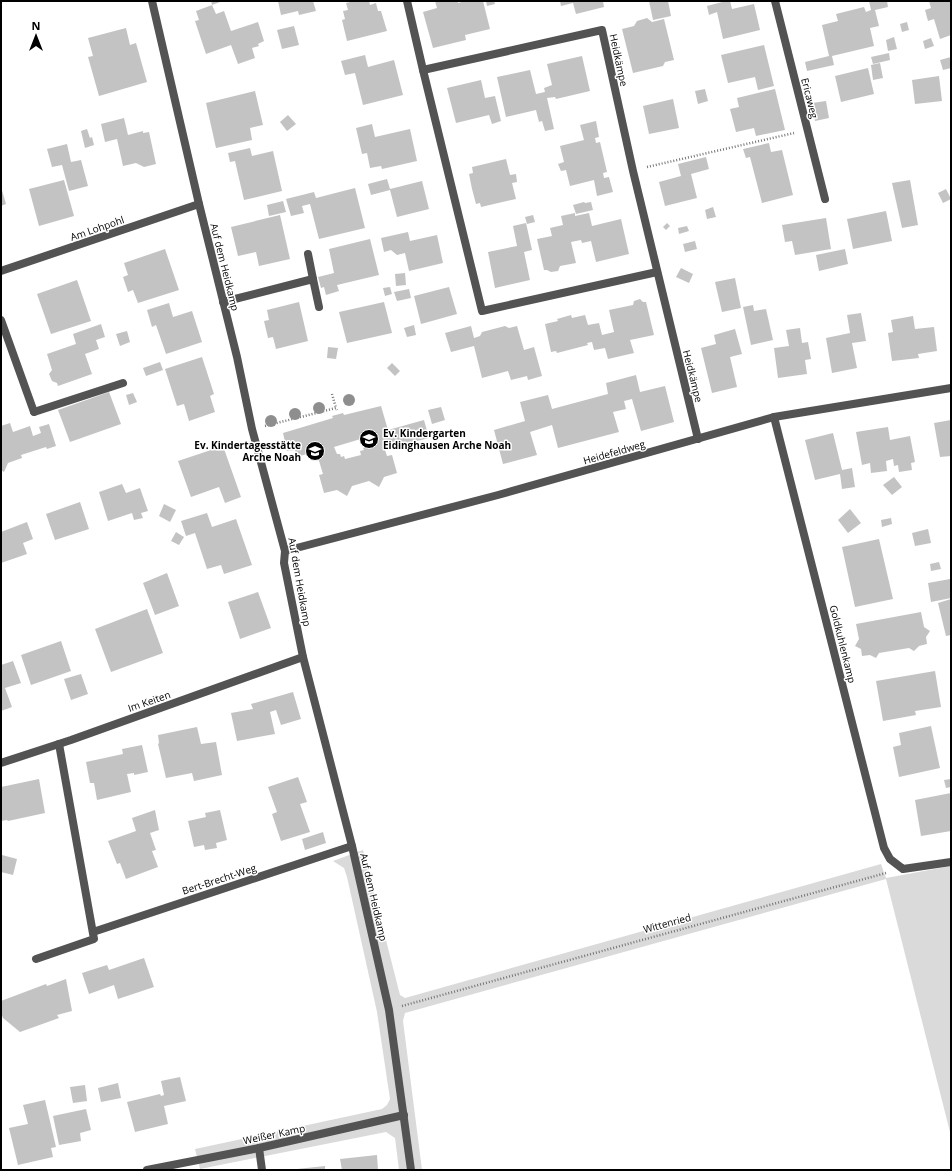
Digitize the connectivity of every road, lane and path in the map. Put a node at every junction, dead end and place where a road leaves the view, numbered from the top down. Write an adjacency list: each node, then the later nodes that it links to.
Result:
1 (152, 1): 8 (street, Auf dem Heidkamp)
2 (407, 1): 4 (street)
3 (775, 1): 5 (street, Ericaweg)
4 (423, 70): 6 (street, Heidkämpe); 11 (street)
5 (808, 130): 6 (path); 7 (street, Ericaweg)
6 (633, 171): 11 (street, Heidkämpe)
7 (825, 199)
8 (199, 204): 10 (street, Am Lohpohl); 13 (street, Auf dem Heidkamp)
9 (308, 254): 12 (street)
10 (1, 271)
11 (657, 272): 21 (street, Heidkämpe)
12 (314, 279): 13 (street); 14 (street)
13 (223, 302): 20 (street, Auf dem Heidkamp)
14 (319, 307)
15 (1, 320): 16 (street)
16 (123, 383)
17 (951, 388): 19 (street, Heidefeldweg)
18 (332, 394): 20 (path)
19 (774, 417): 21 (street, Heidefeldweg); 28 (street, Goldkuhlenkamp)
20 (252, 429): 22 (street, Auf dem Heidkamp)
21 (698, 439): 22 (street, Heidefeldweg)
22 (285, 551): 23 (street, Auf dem Heidkamp)
23 (303, 657): 24 (street, Im Keiten); 26 (street, Auf dem Heidkamp)
24 (59, 744): 25 (street, Im Keiten); 29 (street)
25 (1, 763)
26 (352, 846): 29 (street, Bert-Brecht-Weg); 31 (street, Auf dem Heidkamp)
27 (951, 862): 28 (street)
28 (903, 869): 31 (path, Wittenried)
29 (93, 932): 30 (street, Bert-Brecht-Weg)
30 (36, 959)
31 (389, 1010): 32 (street, Auf dem Heidkamp)
32 (404, 1115): 33 (street, Weißer Kamp); 36 (street, Auf dem Heidkamp)
33 (259, 1148): 34 (street, Weißer Kamp); 35 (street)
34 (147, 1170)
35 (262, 1170)
36 (411, 1170)

